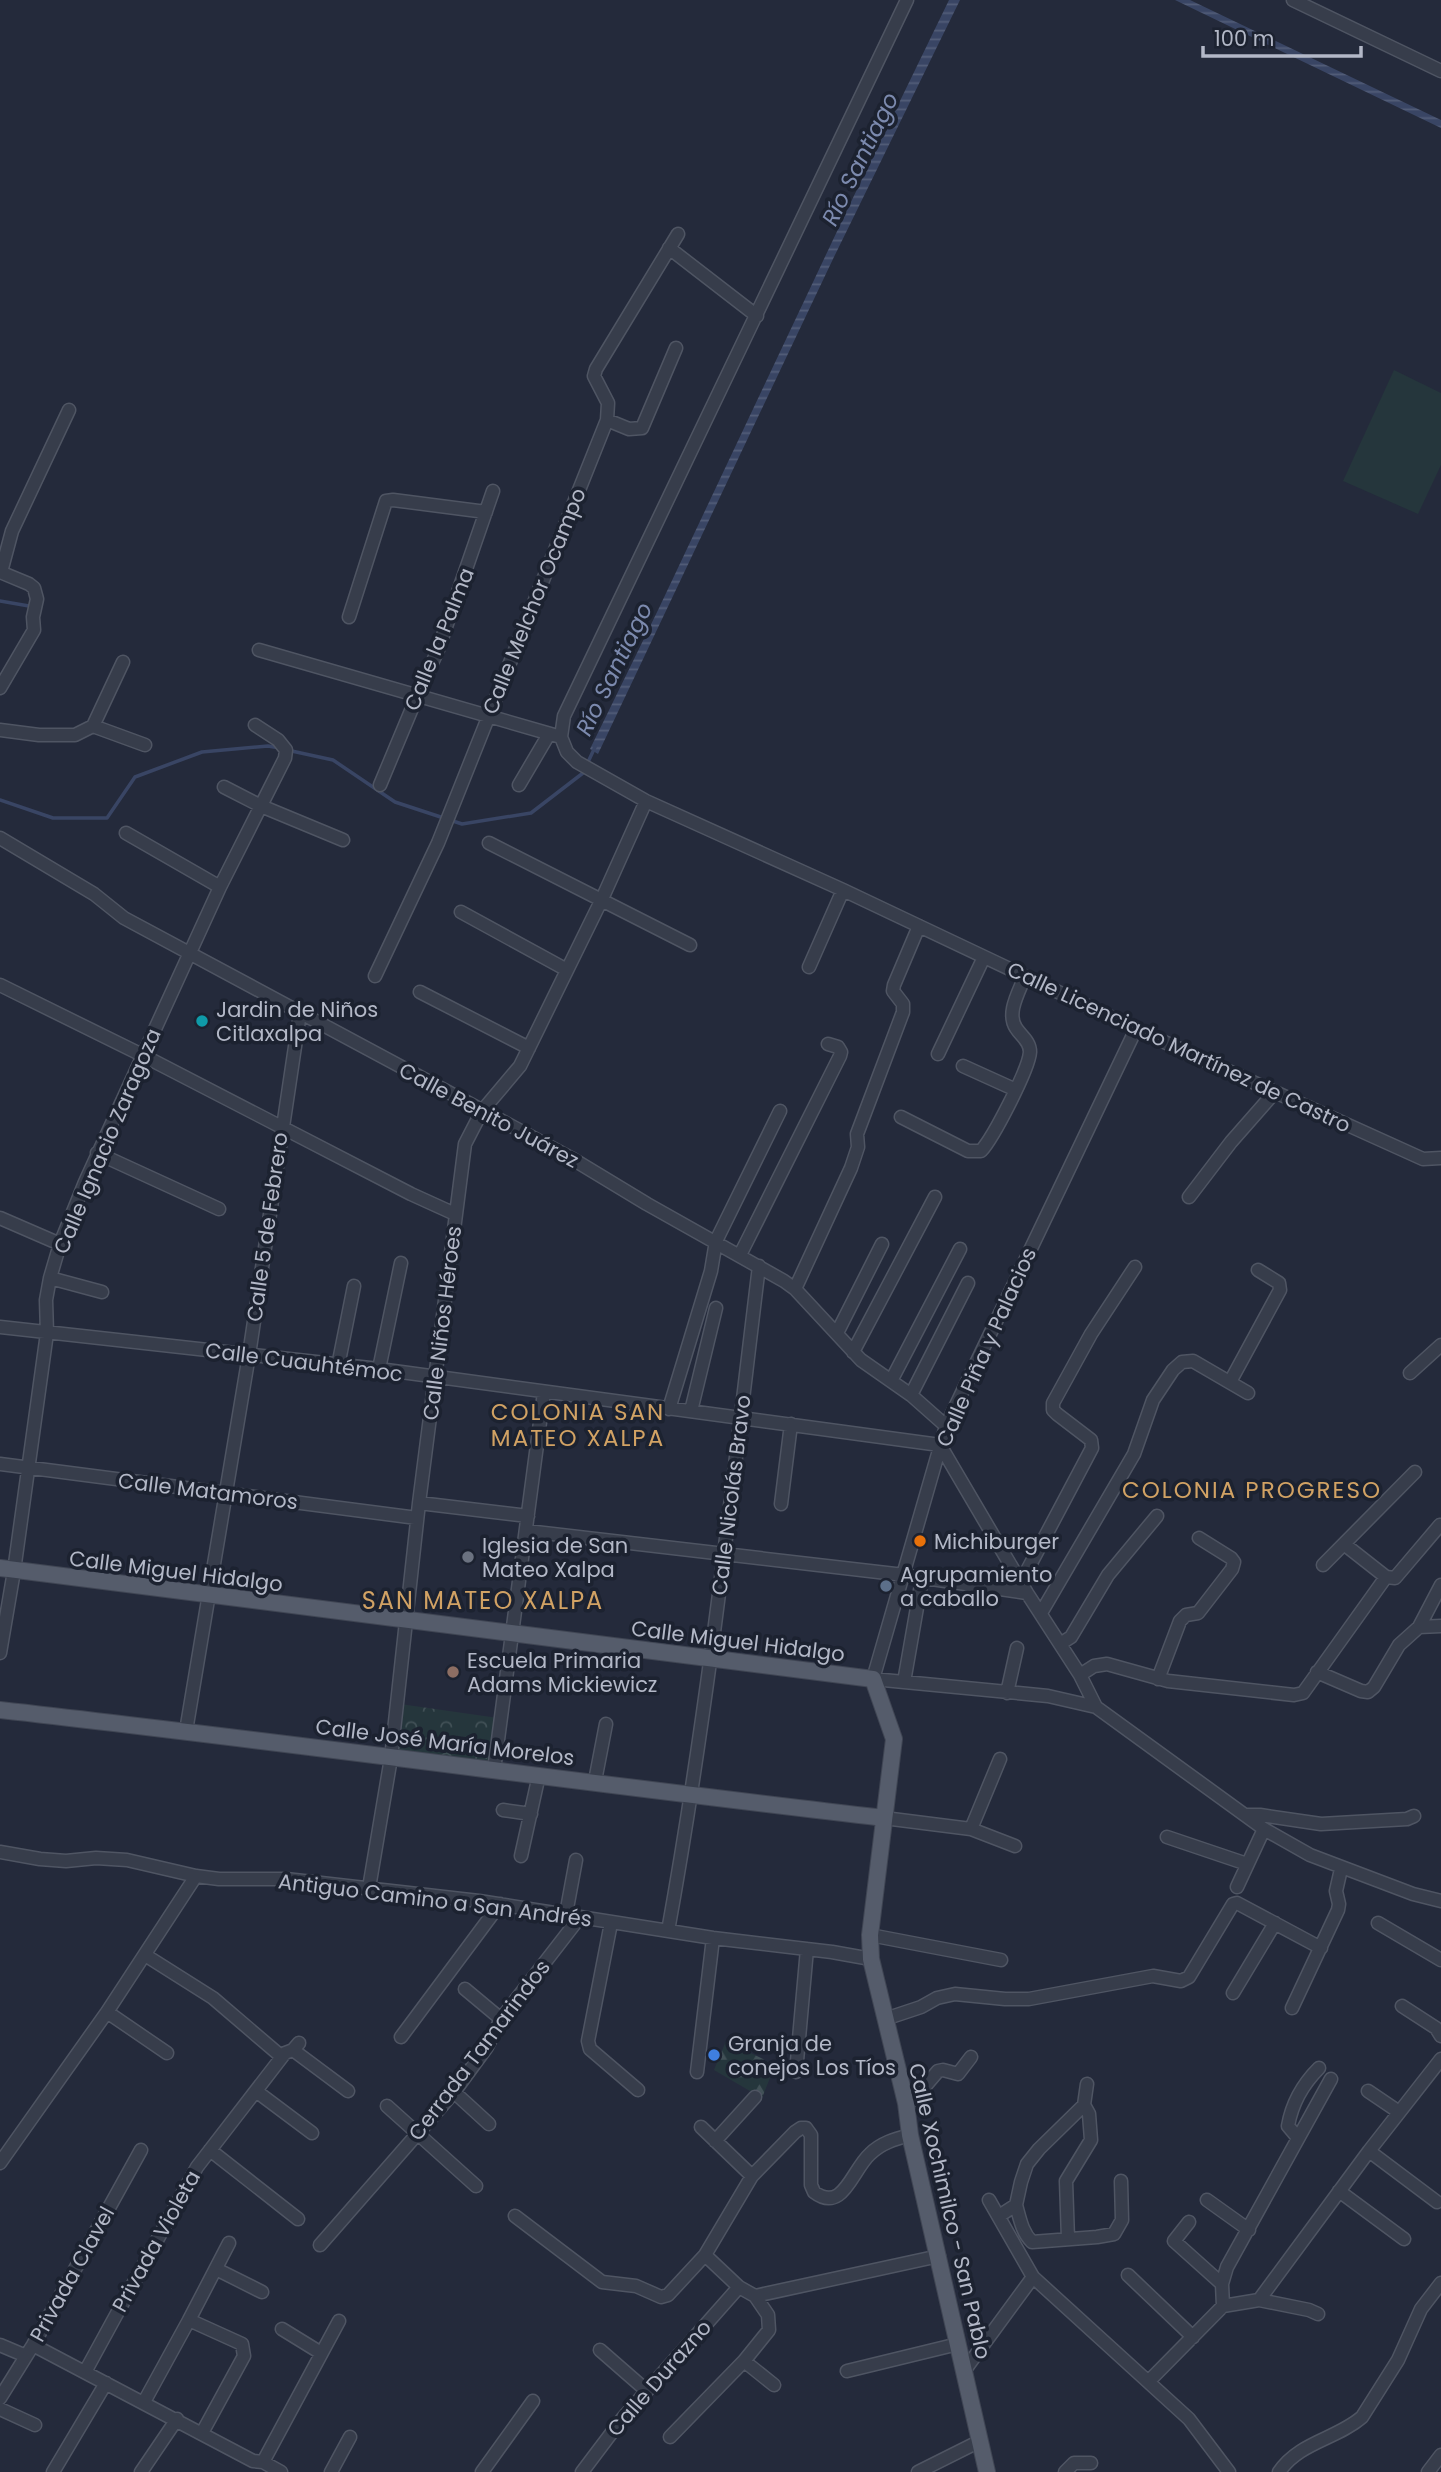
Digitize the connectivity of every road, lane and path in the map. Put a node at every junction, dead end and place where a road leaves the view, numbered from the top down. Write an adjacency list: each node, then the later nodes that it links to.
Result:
1 (907, 0): 6 (street)
2 (1293, 0): 3 (street)
3 (1441, 71)
4 (678, 234): 5 (street)
5 (669, 248): 6 (street); 9 (street)
6 (757, 316): 22 (street)
7 (677, 348): 9 (street)
8 (69, 410): 12 (street)
9 (607, 420): 18 (street, Calle Melchor Ocampo)
10 (493, 491): 11 (street, Calle la Palma)
11 (486, 512): 13 (street); 17 (street, Calle la Palma)
12 (0, 572): 16 (street)
13 (349, 617)
14 (259, 650): 17 (street)
15 (123, 662): 20 (street)
16 (0, 688)
17 (418, 694): 18 (street); 24 (street, Calle la Palma)
18 (488, 715): 22 (street); 43 (street, Calle Melchor Ocampo)
19 (256, 725): 28 (street, Calle Ignacio Zaragoza)
20 (93, 726): 21 (street); 23 (street)
21 (0, 730)
22 (555, 736): 25 (street); 27 (street, Calle Licenciado Martínez de Castro)
23 (145, 745)
24 (380, 786)
25 (519, 786)
26 (224, 787): 28 (street)
27 (646, 801): 34 (street, Calle Licenciado Martínez de Castro); 35 (street, Calle Niños Héroes)
28 (261, 806): 31 (street); 33 (street, Calle Ignacio Zaragoza)
29 (126, 833): 33 (street)
30 (0, 838): 39 (street, Calle Benito Juárez)
31 (343, 841)
32 (489, 843): 35 (street)
33 (220, 887): 39 (street, Calle Ignacio Zaragoza)
34 (843, 890): 37 (street, Calle Licenciado Martínez de Castro); 41 (street)
35 (602, 899): 38 (street); 42 (street, Calle Niños Héroes)
36 (461, 912): 42 (street)
37 (919, 926): 40 (street, Calle Licenciado Martínez de Castro); 79 (street)
38 (690, 945)
39 (189, 954): 47 (street, Calle Benito Juárez); 52 (street, Calle Ignacio Zaragoza)
40 (984, 957): 44 (street, Calle Licenciado Martínez de Castro); 51 (street)
41 (809, 967)
42 (567, 970): 50 (street, Calle Niños Héroes)
43 (375, 976)
44 (1025, 976): 48 (street, Calle Licenciado Martínez de Castro); 54 (street)
45 (0, 985): 52 (street)
46 (420, 992): 50 (street)
47 (300, 1013): 56 (street, Calle Benito Juárez); 59 (street, Calle 5 de Febrero)
48 (1136, 1028): 55 (street, Calle Licenciado Martínez de Castro); 101 (street, Calle Piña y Palacios)
49 (828, 1044): 71 (street)
50 (529, 1048): 56 (street, Calle Niños Héroes)
51 (938, 1054)
52 (142, 1055): 59 (street); 60 (street, Calle Ignacio Zaragoza)
53 (963, 1066): 54 (street)
54 (1016, 1090): 58 (street)
55 (1274, 1093): 61 (street, Calle Licenciado Martínez de Castro); 63 (street)
56 (482, 1111): 65 (street, Calle Niños Héroes); 67 (street, Calle Benito Juárez)
57 (780, 1111): 67 (street)
58 (901, 1117)
59 (282, 1127): 65 (street); 87 (street, Calle 5 de Febrero)
60 (97, 1153): 64 (street); 68 (street, Calle Ignacio Zaragoza)
61 (1441, 1158)
62 (934, 1197): 86 (street)
63 (1189, 1197)
64 (219, 1209)
65 (456, 1214): 91 (street, Calle Niños Héroes)
66 (0, 1217): 68 (street)
67 (716, 1241): 71 (street, Calle Benito Juárez); 97 (street)
68 (60, 1244): 76 (street, Calle Ignacio Zaragoza)
69 (882, 1244): 84 (street)
70 (960, 1250): 92 (street)
71 (740, 1255): 73 (street, Calle Benito Juárez)
72 (401, 1263): 89 (street)
73 (759, 1266): 79 (street, Calle Benito Juárez); 99 (street, Calle Nicolás Bravo)
74 (1135, 1266): 123 (street)
75 (1258, 1270): 93 (street)
76 (50, 1278): 80 (street); 83 (street, Calle Ignacio Zaragoza)
77 (968, 1283): 96 (street)
78 (354, 1286): 88 (street)
79 (795, 1289): 84 (street, Calle Benito Juárez)
80 (102, 1292)
81 (716, 1308): 98 (street)
82 (0, 1327): 83 (street, Calle Cuauhtémoc)
83 (47, 1333): 87 (street, Calle Cuauhtémoc); 104 (street, Calle Ignacio Zaragoza)
84 (837, 1333): 86 (street, Calle Benito Juárez)
85 (1441, 1345): 90 (street)
86 (853, 1352): 92 (street, Calle Benito Juárez)
87 (248, 1355): 88 (street, Calle Cuauhtémoc); 106 (street, Calle 5 de Febrero)
88 (338, 1366): 89 (street, Calle Cuauhtémoc)
89 (379, 1369): 91 (street, Calle Cuauhtémoc)
90 (1410, 1373)
91 (435, 1378): 94 (street, Calle Cuauhtémoc); 107 (street, Calle Niños Héroes)
92 (891, 1381): 96 (street, Calle Benito Juárez)
93 (1230, 1382): 95 (street); 125 (street)
94 (544, 1392): 97 (street, Calle Cuauhtémoc); 109 (street)
95 (1248, 1393)
96 (911, 1395): 101 (street, Calle Benito Juárez)
97 (669, 1409): 98 (street, Calle Cuauhtémoc)
98 (691, 1411): 99 (street, Calle Cuauhtémoc)
99 (740, 1418): 100 (street, Calle Cuauhtémoc); 116 (street, Calle Nicolás Bravo)
100 (791, 1424): 102 (street, Calle Cuauhtémoc); 108 (street)
101 (946, 1426): 102 (street, Calle Piña y Palacios)
102 (940, 1445): 119 (street, Calle Piña y Palacios); 123 (street)
103 (0, 1464): 104 (street, Calle Matamoros)
104 (28, 1468): 106 (street, Calle Matamoros); 118 (street, Calle Ignacio Zaragoza)
105 (1415, 1472): 115 (street)
106 (225, 1494): 111 (street, Calle Matamoros); 124 (street, Calle 5 de Febrero)
107 (419, 1503): 109 (street); 111 (street, Calle Niños Héroes)
108 (780, 1504)
109 (528, 1516): 113 (street)
110 (1157, 1516): 130 (street)
111 (417, 1518): 126 (street, Calle Niños Héroes)
112 (1440, 1525): 120 (street)
113 (527, 1531): 116 (street); 129 (street)
114 (1199, 1538): 137 (street)
115 (1344, 1544): 117 (street); 120 (street)
116 (724, 1554): 119 (street); 133 (street, Calle Nicolás Bravo)
117 (1323, 1565)
118 (7, 1570): 124 (main road, Calle Miguel Hidalgo); 132 (street, Calle Ignacio Zaragoza)
119 (904, 1575): 121 (street); 136 (street, Calle Piña y Palacios)
120 (1386, 1577): 134 (street)
121 (922, 1578): 123 (street); 138 (street)
122 (1441, 1585): 128 (street)
123 (1024, 1587): 125 (street)
124 (209, 1596): 126 (main road, Calle Miguel Hidalgo); 143 (street, Calle 5 de Febrero)
125 (1041, 1613): 130 (street)
126 (405, 1621): 129 (main road, Calle Miguel Hidalgo); 144 (street, Calle Niños Héroes)
127 (1441, 1626): 128 (street)
128 (1419, 1627): 134 (street)
129 (513, 1635): 133 (main road, Calle Miguel Hidalgo); 146 (street)
130 (1060, 1644): 135 (street)
131 (1017, 1648): 139 (street)
132 (0, 1654)
133 (712, 1658): 136 (main road, Calle Miguel Hidalgo); 149 (street, Calle Nicolás Bravo)
134 (1317, 1672): 137 (street)
135 (1080, 1675): 137 (street); 140 (street)
136 (873, 1679): 138 (street, Calle Miguel Hidalgo); 154 (main road, Calle Xochimilco - San Pablo)
137 (1158, 1679)
138 (904, 1682): 139 (street, Calle Miguel Hidalgo)
139 (1007, 1693): 140 (street, Calle Miguel Hidalgo)
140 (1096, 1707): 152 (street)
141 (0, 1710): 143 (main road, Calle José María Morelos)
142 (606, 1724): 148 (street)
143 (186, 1731): 144 (main road, Calle José María Morelos)
144 (391, 1758): 146 (main road, Calle José María Morelos); 166 (street, Calle Niños Héroes)
145 (1000, 1759): 155 (street)
146 (494, 1770): 147 (main road, Calle José María Morelos)
147 (539, 1774): 148 (main road, Calle José María Morelos); 151 (street)
148 (595, 1781): 149 (main road, Calle José María Morelos)
149 (692, 1796): 154 (main road, Calle José María Morelos); 174 (street, Calle Nicolás Bravo)
150 (503, 1810): 151 (street)
151 (531, 1814): 160 (street)
152 (1245, 1815): 153 (street); 156 (street)
153 (1414, 1816)
154 (884, 1818): 155 (street); 175 (main road, Calle Xochimilco - San Pablo)
155 (971, 1829): 158 (street)
156 (1264, 1829): 162 (street); 163 (street)
157 (1167, 1837): 162 (street)
158 (1014, 1846)
159 (0, 1852): 164 (street, Antiguo Camino a San Andrés)
160 (521, 1856)
161 (576, 1860): 169 (street)
162 (1247, 1864): 165 (street)
163 (1341, 1869): 167 (street); 177 (street)
164 (196, 1876): 166 (street, Antiguo Camino a San Andrés); 179 (street)
165 (1237, 1887)
166 (369, 1888): 168 (street, Antiguo Camino a San Andrés)
167 (1441, 1901)
168 (500, 1904): 169 (street, Antiguo Camino a San Andrés); 191 (street)
169 (566, 1914): 170 (street, Antiguo Camino a San Andrés)
170 (580, 1917): 171 (street, Antiguo Camino a San Andrés); 189 (street, Cerrada Tamarindos)
171 (611, 1923): 174 (street, Antiguo Camino a San Andrés); 201 (street)
172 (1275, 1923): 177 (street); 184 (street); 188 (street)
173 (1378, 1923): 182 (street)
174 (668, 1931): 176 (street, Antiguo Camino a San Andrés)
175 (870, 1935): 180 (main road, Calle Xochimilco - San Pablo); 181 (street)
176 (713, 1938): 178 (street, Antiguo Camino a San Andrés); 197 (street)
177 (1321, 1948): 186 (street)
178 (807, 1949): 180 (street, Antiguo Camino a San Andrés); 198 (street)
179 (145, 1955): 187 (street); 193 (street)
180 (871, 1959): 188 (main road, Calle Xochimilco - San Pablo)
181 (1001, 1960)
182 (1441, 1960)
183 (465, 1989): 189 (street)
184 (1233, 1993)
185 (1402, 2006): 190 (street)
186 (1292, 2008)
187 (107, 2012): 192 (street); 221 (street)
188 (885, 2019): 207 (main road, Calle Xochimilco - San Pablo)
189 (501, 2020): 205 (street, Cerrada Tamarindos)
190 (1441, 2036)
191 (401, 2037)
192 (167, 2053)
193 (282, 2057): 202 (street, Privada Violeta); 203 (street)
194 (971, 2057): 207 (street)
195 (1438, 2061): 210 (street)
196 (1319, 2067): 216 (street)
197 (697, 2072)
198 (796, 2072)
199 (1331, 2079): 216 (street)
200 (1087, 2084): 208 (street)
201 (638, 2090)
202 (256, 2091): 213 (street); 219 (street, Privada Violeta)
203 (348, 2091)
204 (1368, 2091): 210 (street)
205 (454, 2092): 211 (street); 214 (street, Cerrada Tamarindos)
206 (755, 2097): 217 (street)
207 (906, 2103): 215 (main road, Calle Xochimilco - San Pablo)
208 (1084, 2105): 229 (street); 235 (street)
209 (387, 2106): 214 (street)
210 (1399, 2112): 220 (street)
211 (489, 2124)
212 (701, 2127): 217 (street)
213 (312, 2133)
214 (418, 2134): 224 (street); 238 (street, Cerrada Tamarindos)
215 (910, 2135): 222 (street); 240 (main road, Calle Xochimilco - San Pablo)
216 (1298, 2138): 234 (street)
217 (715, 2141): 222 (street)
218 (141, 2150): 259 (street, Privada Clavel)
219 (210, 2150): 232 (street); 264 (street, Privada Violeta)
220 (1369, 2151): 225 (street); 228 (street)
221 (0, 2163)
222 (752, 2176): 239 (street)
223 (1121, 2181): 235 (street)
224 (476, 2186)
225 (1339, 2190): 236 (street); 249 (street)
226 (989, 2200): 231 (street)
227 (1207, 2200): 234 (street)
228 (1437, 2202)
229 (1016, 2205): 231 (street); 235 (street)
230 (515, 2216): 239 (street)
231 (999, 2216): 243 (street)
232 (298, 2219)
233 (1189, 2222): 245 (street)
234 (1249, 2230): 245 (street)
235 (1068, 2239)
236 (1404, 2239)
237 (229, 2243): 241 (street)
238 (320, 2245)
239 (705, 2255): 246 (street)
240 (939, 2256): 248 (street); 256 (main road, Calle Xochimilco - San Pablo)
241 (216, 2269): 247 (street); 252 (street)
242 (1128, 2275): 255 (street)
243 (1033, 2277): 263 (street); 265 (street)
244 (1441, 2283): 292 (street)
245 (1222, 2284): 250 (street)
246 (739, 2287): 248 (street); 268 (street, Calle Durazno)
247 (262, 2292)
248 (755, 2295): 261 (street)
249 (1259, 2300): 250 (street); 251 (street)
250 (1223, 2306): 255 (street)
251 (1318, 2314)
252 (188, 2319): 270 (street); 275 (street)
253 (340, 2321): 260 (street)
254 (282, 2329): 260 (street)
255 (1193, 2337): 265 (street)
256 (958, 2344): 262 (street); 263 (main road, Calle Xochimilco - San Pablo)
257 (0, 2345): 259 (street)
258 (600, 2350): 268 (street)
259 (30, 2351): 264 (street); 269 (street, Privada Clavel)
260 (321, 2353): 281 (street)
261 (744, 2361): 267 (street); 277 (street)
262 (847, 2371)
263 (964, 2371): 278 (main road, Calle Xochimilco - San Pablo)
264 (85, 2372): 266 (street)
265 (1149, 2381): 291 (street)
266 (106, 2383): 270 (street); 282 (street)
267 (774, 2385)
268 (647, 2390): 287 (street, Calle Durazno)
269 (0, 2398)
270 (144, 2402): 273 (street)
271 (533, 2402): 286 (street)
272 (0, 2409): 274 (street)
273 (177, 2419): 275 (street); 283 (street)
274 (35, 2425)
275 (202, 2433): 281 (street)
276 (350, 2437): 285 (street)
277 (670, 2437)
278 (980, 2441): 288 (street); 289 (main road, Calle Xochimilco - San Pablo)
279 (1441, 2455): 293 (street)
280 (1091, 2463): 290 (street)
281 (254, 2465): 284 (street)
282 (53, 2472)
283 (141, 2472)
284 (281, 2472)
285 (331, 2472)
286 (482, 2472)
287 (582, 2472)
288 (918, 2472)
289 (987, 2472)
290 (1065, 2472)
291 (1228, 2472)
292 (1279, 2472)
293 (1428, 2472)

